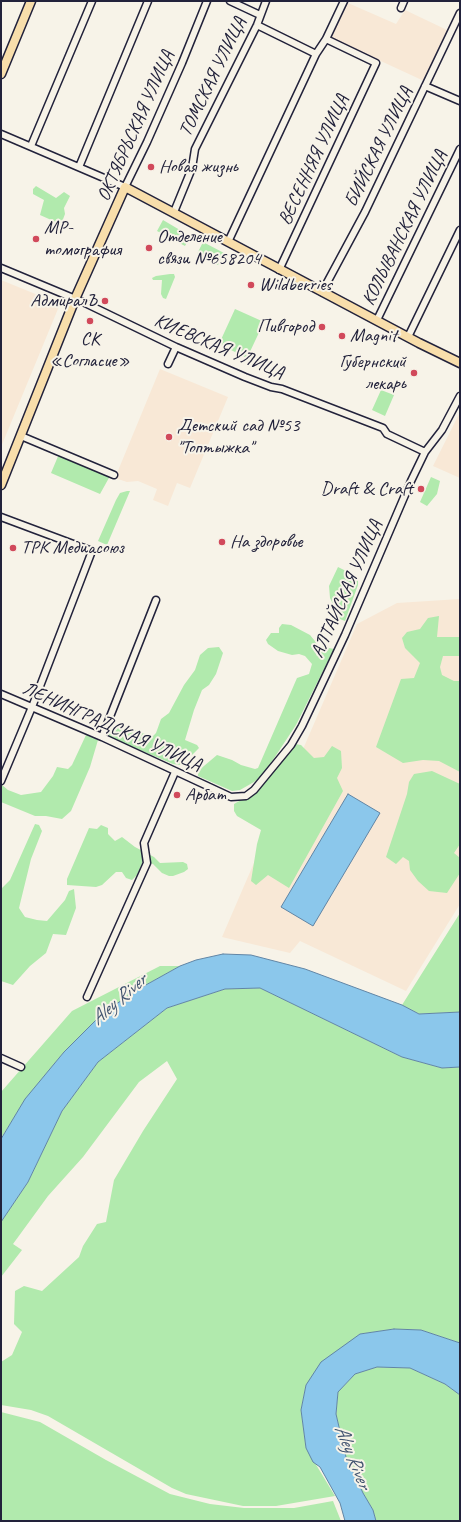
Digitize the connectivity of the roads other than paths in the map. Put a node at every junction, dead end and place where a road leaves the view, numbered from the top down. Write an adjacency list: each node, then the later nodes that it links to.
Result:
1 (31, 1): 15 (main road)
2 (92, 1): 19 (street)
3 (148, 1): 21 (street)
4 (207, 1): 22 (street, ОКТЯБРЬСКАЯ УЛИЦА)
5 (230, 1): 11 (street)
6 (266, 1): 11 (street, ТОМСКАЯ УЛИЦА)
7 (344, 1): 13 (street)
8 (404, 1): 9 (street)
9 (401, 8)
10 (460, 13): 16 (street, БИЙСКАЯ УЛИЦА)
11 (260, 15): 12 (street, ТОМСКАЯ УЛИЦА)
12 (257, 25): 14 (street); 23 (street, ТОМСКАЯ УЛИЦА)
13 (326, 39): 14 (street); 27 (street, ВЕСЕННЯЯ УЛИЦА)
14 (316, 54): 25 (street)
15 (1, 74)
16 (425, 86): 17 (street); 28 (street, БИЙСКАЯ УЛИЦА)
17 (460, 101)
18 (1, 134): 19 (street)
19 (31, 146): 21 (street)
20 (460, 149): 30 (street, КОЛЫВАНСКАЯ УЛИЦА)
21 (79, 167): 22 (street)
22 (125, 187): 23 (main road); 29 (main road, ОКТЯБРЬСКАЯ УЛИЦА)
23 (174, 212): 25 (main road)
24 (460, 230): 31 (street)
25 (228, 242): 27 (main road)
26 (1, 268): 29 (street, КИЕВСКАЯ УЛИЦА)
27 (279, 270): 28 (main road)
28 (322, 292): 30 (main road)
29 (75, 299): 32 (street, КИЕВСКАЯ УЛИЦА); 36 (main road, ОКТЯБРЬСКАЯ УЛИЦА)
30 (377, 320): 31 (main road)
31 (408, 337): 33 (main road)
32 (176, 347): 34 (street); 37 (street, КИЕВСКАЯ УЛИЦА)
33 (460, 363)
34 (168, 364)
35 (460, 396): 37 (street, АЛТАЙСКАЯ УЛИЦА)
36 (21, 436): 38 (street); 39 (main road, ОКТЯБРЬСКАЯ УЛИЦА)
37 (425, 452): 47 (street, АЛТАЙСКАЯ УЛИЦА)
38 (114, 475)
39 (1, 485)
40 (1, 517): 43 (street)
41 (156, 600): 44 (street)
42 (1, 694): 43 (street, ЛЕНИНГРАДСКАЯ УЛИЦА)
43 (32, 707): 44 (street, ЛЕНИНГРАДСКАЯ УЛИЦА); 46 (street)
44 (102, 737): 45 (street, ЛЕНИНГРАДСКАЯ УЛИЦА)
45 (175, 772): 47 (street, ЛЕНИНГРАДСКАЯ УЛИЦА); 48 (street)
46 (1, 781)
47 (254, 790)
48 (87, 997)
49 (1, 1058): 50 (street)
50 (21, 1067)

